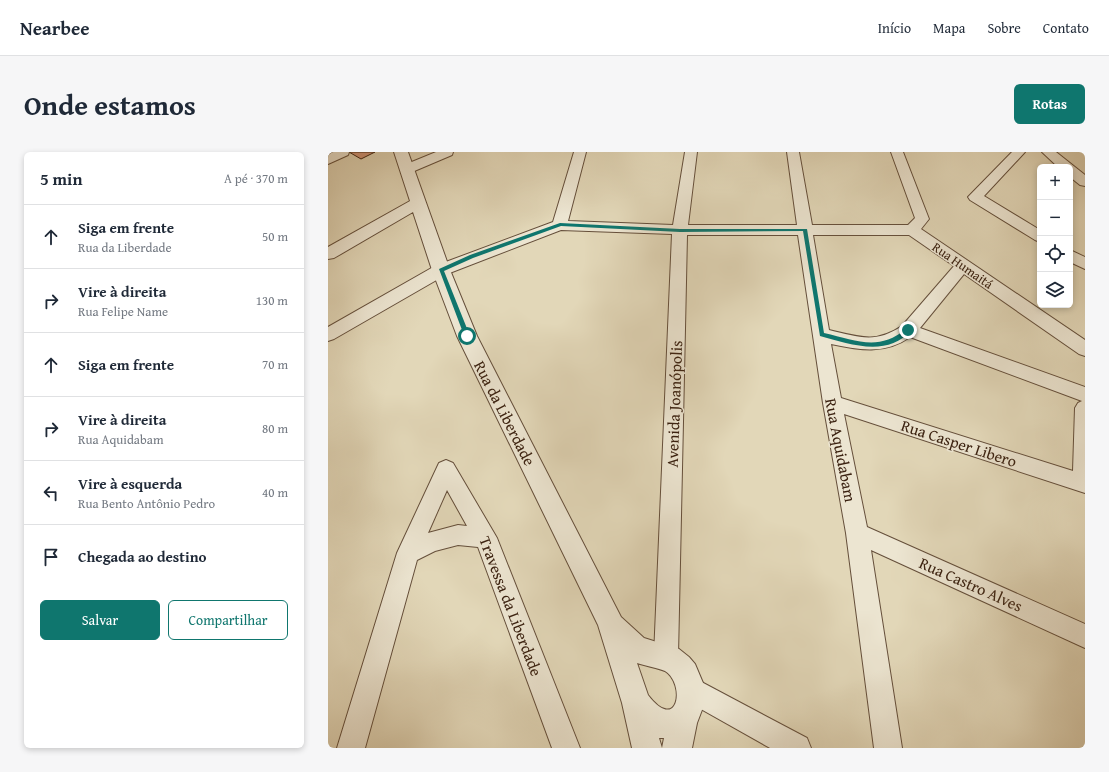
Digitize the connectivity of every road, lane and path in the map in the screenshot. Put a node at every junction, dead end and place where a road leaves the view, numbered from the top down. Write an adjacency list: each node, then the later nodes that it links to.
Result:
1 (343, 152): 9 (street)
2 (447, 152): 10 (street)
3 (580, 152): 15 (street)
4 (691, 152): 16 (street, Avenida Joanópolis)
5 (793, 152): 17 (street, Rua Aquidabam)
6 (897, 152): 18 (street)
7 (1019, 152): 19 (street)
8 (1048, 152): 11 (street)
9 (328, 160)
10 (404, 161): 14 (street, Rua da Liberdade)
11 (1062, 164)
12 (1073, 172): 13 (street)
13 (1085, 182)
14 (418, 204): 20 (street); 24 (street, Rua da Liberdade)
15 (560, 225): 16 (street); 24 (street)
16 (680, 230): 17 (street); 38 (street, Avenida Joanópolis)
17 (805, 230): 18 (street); 27 (street, Rua Aquidabam)
18 (912, 230): 23 (street, Rua Humaitá)
19 (1038, 236)
20 (328, 254)
21 (1073, 257): 22 (street)
22 (1085, 264)
23 (963, 265): 25 (street); 28 (street, Rua Humaitá)
24 (441, 270): 26 (street); 36 (street, Rua da Liberdade)
25 (908, 330): 27 (street); 29 (street)
26 (328, 335)
27 (822, 335): 30 (street, Rua Aquidabam)
28 (1085, 350)
29 (1085, 395)
30 (832, 403): 32 (street, Rua Casper Libero); 33 (street, Rua Aquidabam)
31 (1085, 408): 32 (street)
32 (1084, 483)
33 (857, 533): 37 (street, Rua Castro Alves); 47 (street, Rua Aquidabam)
34 (486, 538): 35 (street); 35 (street, Travessa da Liberdade); 43 (street, Travessa da Liberdade)
35 (408, 553): 42 (street)
36 (610, 621): 38 (street); 40 (street)
37 (1085, 636)
38 (661, 656): 39 (street); 40 (street)
39 (692, 690): 41 (street); 46 (street)
40 (633, 695): 41 (street); 44 (street)
41 (683, 718): 45 (street)
42 (351, 748)
43 (566, 748)
44 (647, 748)
45 (677, 748)
46 (797, 748)
47 (888, 748)

